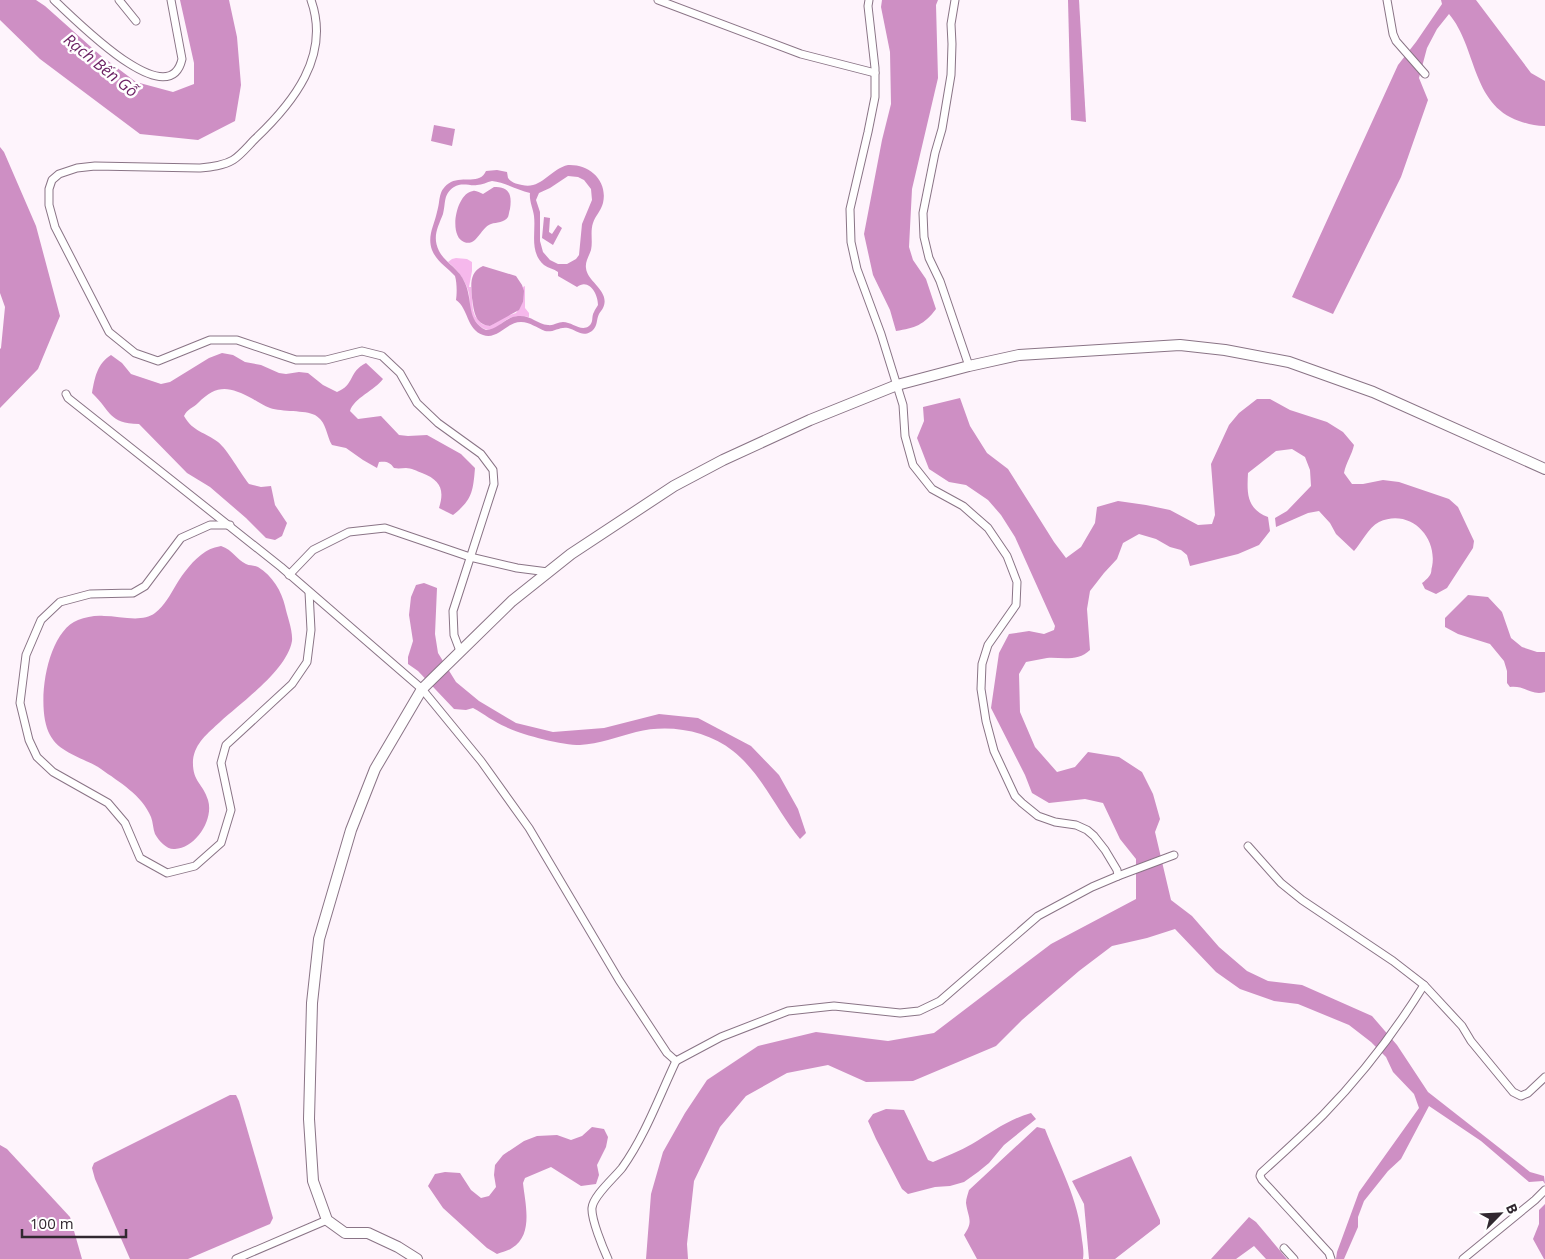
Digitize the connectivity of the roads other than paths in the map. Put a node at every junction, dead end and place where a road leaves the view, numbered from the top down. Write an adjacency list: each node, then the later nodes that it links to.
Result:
1 (54, 0): 3 (street)
2 (119, 0): 9 (street)
3 (171, 0)
4 (312, 0): 17 (street)
5 (658, 0): 10 (street)
6 (869, 0): 10 (street)
7 (955, 0): 12 (street)
8 (1387, 0): 11 (street)
9 (136, 21)
10 (875, 72): 13 (street)
11 (1425, 74)
12 (969, 366): 13 (street); 15 (street)
13 (897, 385): 18 (street); 25 (street)
14 (66, 394): 16 (street)
15 (1545, 469)
16 (230, 525): 19 (street); 20 (street)
17 (470, 557): 18 (street); 19 (street); 21 (street)
18 (548, 572): 21 (street)
19 (289, 575): 20 (street)
20 (309, 592): 22 (street)
21 (460, 651): 22 (street)
22 (422, 689): 27 (street); 30 (street)
23 (1248, 846): 26 (street)
24 (1174, 855): 25 (street)
25 (1118, 876): 27 (street)
26 (1424, 985): 28 (street); 36 (street)
27 (676, 1062): 34 (street)
28 (1545, 1077)
29 (1545, 1190): 37 (street)
30 (327, 1220): 32 (street); 33 (street)
31 (1284, 1248): 35 (street)
32 (236, 1259)
33 (417, 1259)
34 (608, 1259)
35 (1294, 1259)
36 (1331, 1259)
37 (1463, 1259)

